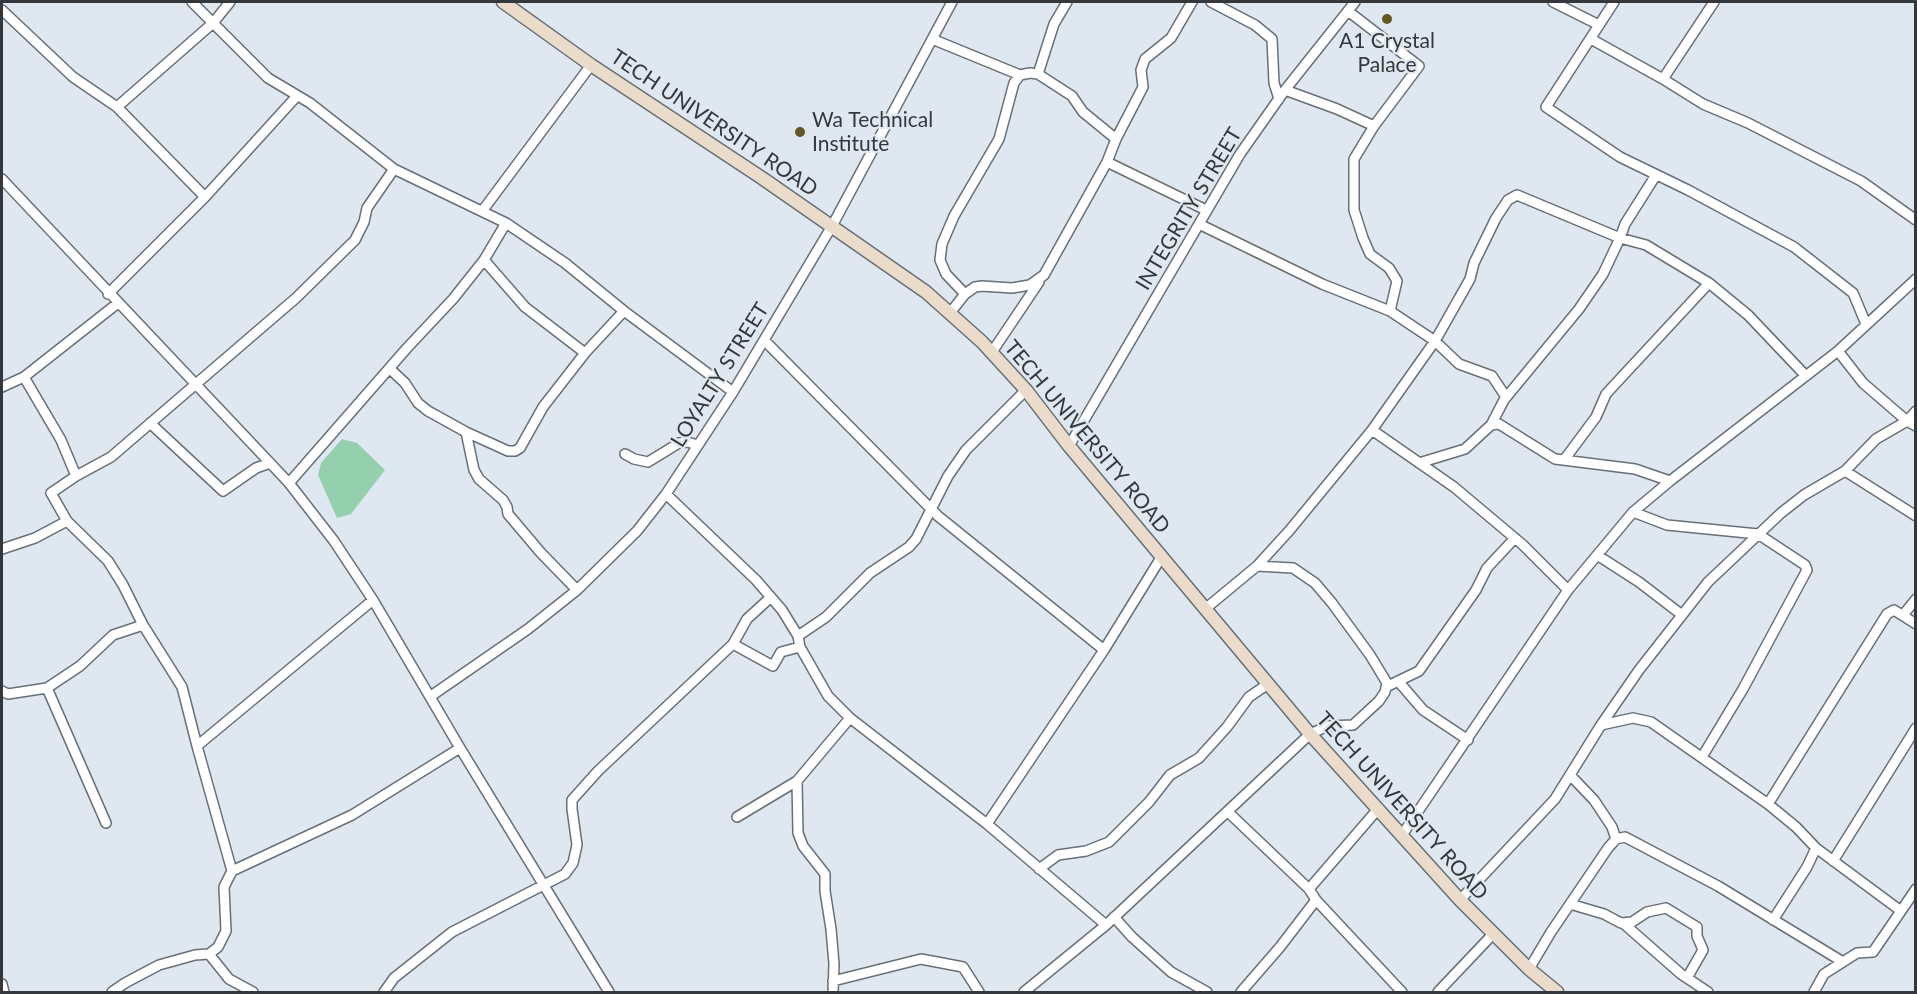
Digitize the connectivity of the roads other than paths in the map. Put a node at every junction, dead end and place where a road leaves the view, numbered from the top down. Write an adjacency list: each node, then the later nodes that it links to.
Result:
1 (192, 2): 14 (street)
2 (230, 2): 14 (street)
3 (503, 2): 18 (street, TECH UNIVERSITY ROAD)
4 (952, 2): 16 (street, LOYALTY STREET)
5 (1067, 2): 19 (street)
6 (1192, 2): 27 (street)
7 (1211, 2): 24 (street)
8 (1355, 2): 13 (street, INTEGRITY STREET)
9 (1552, 2): 15 (street)
10 (1614, 2): 15 (street)
11 (1714, 2): 21 (street)
12 (2, 10): 25 (street)
13 (1348, 11): 22 (street, INTEGRITY STREET); 26 (street)
14 (213, 23): 23 (street); 25 (street)
15 (1599, 25): 17 (street)
16 (932, 39): 20 (street); 38 (street, LOYALTY STREET)
17 (1591, 39): 21 (street); 30 (street)
18 (591, 65): 33 (street); 38 (street, TECH UNIVERSITY ROAD)
19 (1038, 74): 20 (street); 27 (street)
20 (1020, 75): 45 (street)
21 (1663, 79): 35 (street)
22 (1285, 90): 24 (street, INTEGRITY STREET); 26 (street)
23 (296, 97): 29 (street); 32 (street)
24 (1279, 99): 34 (street, INTEGRITY STREET)
25 (117, 107): 32 (street)
26 (1374, 126): 48 (street)
27 (1116, 139): 28 (street)
28 (1107, 162): 34 (street); 41 (street)
29 (394, 169): 33 (street); 59 (street)
30 (1656, 175): 39 (street); 50 (street)
31 (2, 179): 44 (street)
32 (205, 197): 44 (street)
33 (483, 210): 36 (street)
34 (1206, 210): 37 (street, INTEGRITY STREET)
35 (1916, 220)
36 (506, 223): 40 (street); 47 (street)
37 (1199, 224): 48 (street); 71 (street, INTEGRITY STREET)
38 (832, 226): 49 (street, TECH UNIVERSITY ROAD); 51 (street, LOYALTY STREET)
39 (1620, 238): 43 (street); 52 (street); 63 (street)
40 (484, 260): 55 (street); 56 (street)
41 (1044, 275): 45 (street); 54 (street)
42 (1916, 279): 50 (street)
43 (1709, 283): 57 (street); 73 (street)
44 (108, 294): 46 (street)
45 (964, 294): 49 (street)
46 (118, 303): 58 (street); 59 (street)
47 (624, 311): 55 (street); 62 (street)
48 (1390, 311): 52 (street)
49 (950, 312): 54 (street, TECH UNIVERSITY ROAD)
50 (1866, 324): 53 (street)
51 (764, 339): 62 (street, LOYALTY STREET); 81 (street)
52 (1435, 342): 63 (street); 68 (street)
53 (1838, 351): 57 (street); 66 (street)
54 (992, 352): 61 (street, TECH UNIVERSITY ROAD)
55 (585, 353): 69 (street)
56 (390, 369): 69 (street); 79 (street)
57 (1806, 376): 78 (street)
58 (24, 377): 60 (street); 77 (street)
59 (194, 384): 65 (street); 75 (street)
60 (2, 387)
61 (1026, 390): 71 (street, TECH UNIVERSITY ROAD); 81 (street)
62 (733, 392): 70 (street, LOYALTY STREET)
63 (1506, 397): 67 (street)
64 (1916, 411): 66 (street)
65 (150, 423): 75 (street); 77 (street)
66 (1911, 423): 76 (street)
67 (1491, 425): 73 (street); 74 (street)
68 (1372, 429): 74 (street); 90 (street)
69 (466, 432): 91 (street)
70 (698, 445): 72 (street); 80 (street, LOYALTY STREET)
71 (1069, 446): 89 (street, TECH UNIVERSITY ROAD)
72 (625, 454)
73 (1564, 459): 78 (street)
74 (1419, 463): 86 (street)
75 (270, 464): 79 (street)
76 (1845, 471): 83 (street); 85 (street)
77 (76, 476): 84 (street)
78 (1670, 481): 82 (street)
79 (289, 483): 95 (street)
80 (666, 494): 91 (street, LOYALTY STREET); 93 (street)
81 (930, 509): 101 (street); 104 (street)
82 (1633, 512): 85 (street); 88 (street)
83 (1916, 516)
84 (67, 520): 87 (street); 100 (street)
85 (1758, 534): 97 (street); 118 (street)
86 (1515, 538): 92 (street); 105 (street)
87 (2, 549)
88 (1597, 555): 92 (street); 97 (street)
89 (1162, 556): 96 (street, TECH UNIVERSITY ROAD); 104 (street)
90 (1257, 566): 96 (street); 107 (street)
91 (577, 590): 110 (street, LOYALTY STREET)
92 (1568, 590): 115 (street)
93 (771, 597): 101 (street); 102 (street)
94 (1916, 598): 98 (street)
95 (373, 600): 110 (street); 116 (street)
96 (1205, 609): 106 (street, TECH UNIVERSITY ROAD)
97 (1682, 615): 112 (street)
98 (1903, 615): 99 (street); 121 (street)
99 (1916, 624)
100 (143, 625): 108 (street); 116 (street)
101 (798, 636): 103 (street)
102 (733, 644): 103 (street); 133 (street)
103 (800, 647): 111 (street)
104 (1104, 651): 126 (street)
105 (1398, 681): 107 (street); 115 (street)
106 (1268, 684): 114 (street, TECH UNIVERSITY ROAD); 131 (street)
107 (1386, 687): 114 (street)
108 (47, 688): 109 (street); 125 (street)
109 (2, 691)
110 (430, 696): 117 (street)
111 (850, 717): 120 (street); 126 (street)
112 (1601, 725): 118 (street); 119 (street)
113 (1916, 728): 130 (street)
114 (1310, 734): 122 (street, TECH UNIVERSITY ROAD); 123 (street)
115 (1468, 741): 127 (street)
116 (196, 746): 132 (street)
117 (460, 748): 132 (street); 133 (street)
118 (1702, 757): 121 (street)
119 (1570, 775): 128 (street); 137 (street)
120 (797, 781): 124 (street); 150 (street)
121 (1768, 804): 129 (street)
122 (1378, 809): 127 (street, TECH UNIVERSITY ROAD); 134 (street)
123 (1228, 812): 134 (street); 141 (street)
124 (737, 818)
125 (106, 823)
126 (987, 824): 131 (street)
127 (1402, 835): 137 (street, TECH UNIVERSITY ROAD)
128 (1616, 839): 138 (street); 142 (street)
129 (1816, 848): 130 (street); 142 (street)
130 (1833, 861): 139 (street)
131 (1040, 869): 144 (street)
132 (232, 871): 146 (street)
133 (543, 885): 156 (street); 157 (street)
134 (1309, 889): 136 (street)
135 (1916, 889): 139 (street)
136 (1316, 900): 162 (street); 163 (street)
137 (1460, 900): 145 (street, TECH UNIVERSITY ROAD)
138 (1570, 904): 143 (street); 148 (street)
139 (1903, 907): 140 (street); 147 (street)
140 (1916, 910)
141 (1114, 917): 144 (street); 161 (street)
142 (1773, 920): 147 (street)
143 (1623, 923): 149 (street); 149 (street)
144 (1106, 925): 160 (street)
145 (1493, 934): 148 (street, TECH UNIVERSITY ROAD); 164 (street)
146 (209, 954): 154 (street); 155 (street)
147 (1843, 962): 166 (street)
148 (1529, 969): 152 (street, TECH UNIVERSITY ROAD)
149 (1687, 978): 165 (street)
150 (833, 981): 158 (street); 159 (street)
151 (2, 984): 153 (street)
152 (1551, 991)
153 (4, 993)
154 (112, 993)
155 (253, 993)
156 (384, 993)
157 (609, 993)
158 (833, 993)
159 (979, 993)
160 (1024, 993)
161 (1207, 993)
162 (1241, 993)
163 (1402, 993)
164 (1438, 993)
165 (1708, 993)
166 (1814, 993)

